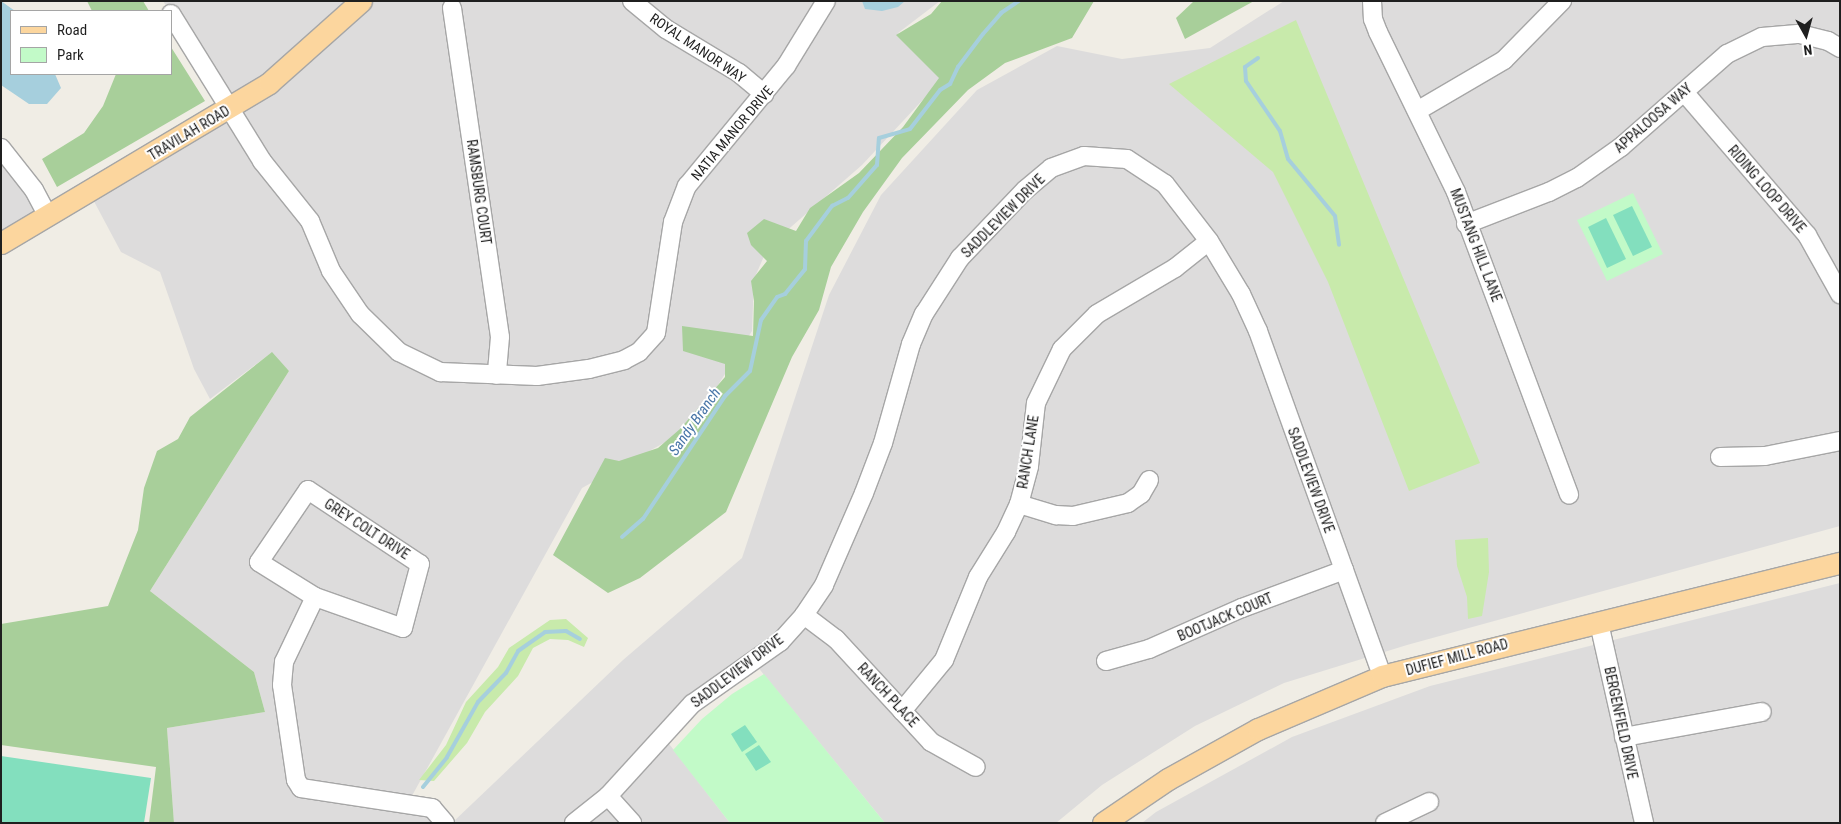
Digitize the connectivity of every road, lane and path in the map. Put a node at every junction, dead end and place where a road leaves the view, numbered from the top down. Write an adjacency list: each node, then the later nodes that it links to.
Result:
1 (361, 1): 11 (main road, TRAVILAH ROAD)
2 (632, 1): 10 (street, ROYAL MANOR WAY)
3 (826, 1): 10 (street, NATIA MANOR DRIVE)
4 (1372, 1): 12 (street, MUSTANG HILL LANE)
5 (1562, 1): 12 (street)
6 (452, 8): 19 (street, RAMSBURG COURT)
7 (172, 15): 11 (street, NATIA MANOR DRIVE)
8 (1840, 48): 9 (street, APPALOOSA WAY)
9 (1684, 92): 15 (street, APPALOOSA WAY); 18 (street, RIDING LOOP DRIVE)
10 (764, 94): 19 (street, NATIA MANOR DRIVE)
11 (232, 108): 14 (main road, TRAVILAH ROAD); 19 (street, NATIA MANOR DRIVE)
12 (1417, 111): 15 (street, MUSTANG HILL LANE)
13 (1, 148): 14 (street)
14 (48, 216): 17 (main road, TRAVILAH ROAD)
15 (1466, 224): 23 (street, MUSTANG HILL LANE)
16 (1209, 241): 24 (street, RANCH LANE); 26 (street, SADDLEVIEW DRIVE); 28 (street, SADDLEVIEW DRIVE)
17 (1, 243)
18 (1840, 294)
19 (496, 375)
20 (1840, 441): 21 (street)
21 (1720, 457)
22 (1149, 480): 24 (street)
23 (1569, 495)
24 (1019, 504): 32 (street, RANCH LANE)
25 (1840, 563): 29 (main road, DUFIEF MILL ROAD)
26 (1344, 570): 30 (street, BOOTJACK COURT); 31 (street, SADDLEVIEW DRIVE)
27 (315, 597): 27 (street, GREY COLT DRIVE); 38 (street)
28 (804, 615): 32 (street, RANCH PLACE); 36 (street, SADDLEVIEW DRIVE)
29 (1599, 623): 31 (main road, DUFIEF MILL ROAD); 34 (street, BERGENFIELD DRIVE)
30 (1106, 661)
31 (1382, 676): 41 (main road, DUFIEF MILL ROAD)
32 (902, 711): 35 (street, RANCH PLACE)
33 (1762, 712): 34 (street)
34 (1624, 737): 43 (street, BERGENFIELD DRIVE)
35 (976, 768)
36 (608, 796): 39 (street, SADDLEVIEW DRIVE); 40 (street)
37 (1429, 802): 42 (street)
38 (445, 823)
39 (574, 823)
40 (632, 823)
41 (1103, 823)
42 (1386, 823)
43 (1644, 823)

